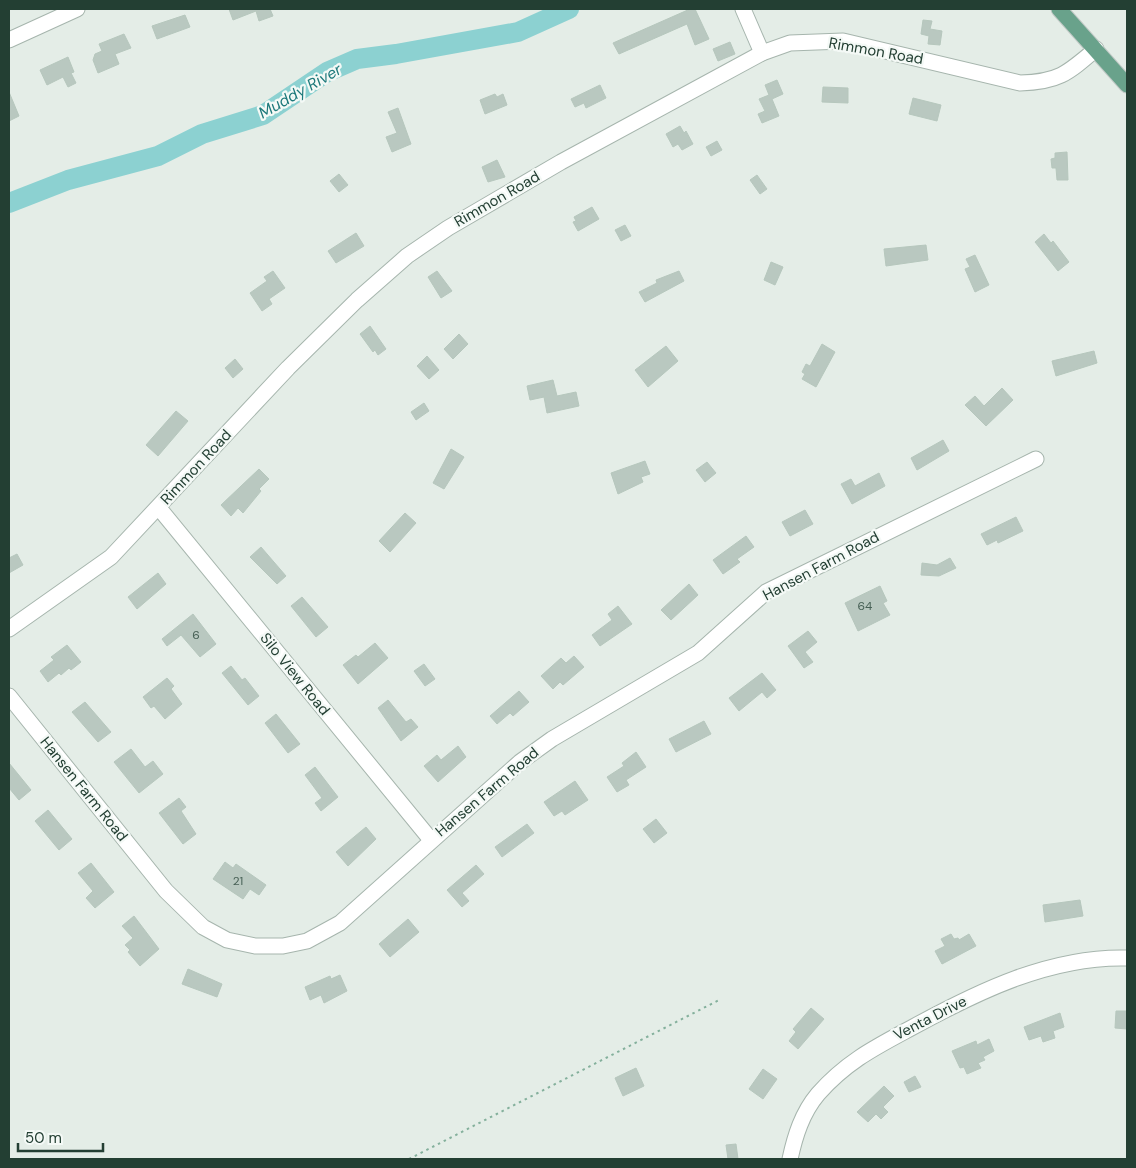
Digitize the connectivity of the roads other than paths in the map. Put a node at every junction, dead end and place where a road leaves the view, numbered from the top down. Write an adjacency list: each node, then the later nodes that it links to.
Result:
1 (77, 9): 4 (street)
2 (743, 9): 6 (street)
3 (1059, 9): 5 (main road)
4 (9, 40)
5 (1096, 49): 6 (street, Rimmon Road); 7 (main road)
6 (762, 54): 9 (street, Rimmon Road)
7 (1127, 85)
8 (1036, 458): 12 (street, Hansen Farm Road)
9 (159, 508): 10 (street, Rimmon Road); 12 (street, Silo View Road)
10 (9, 629)
11 (9, 696): 12 (street, Hansen Farm Road)
12 (431, 840)
13 (1127, 958): 14 (street, Venta Drive)
14 (790, 1159)

